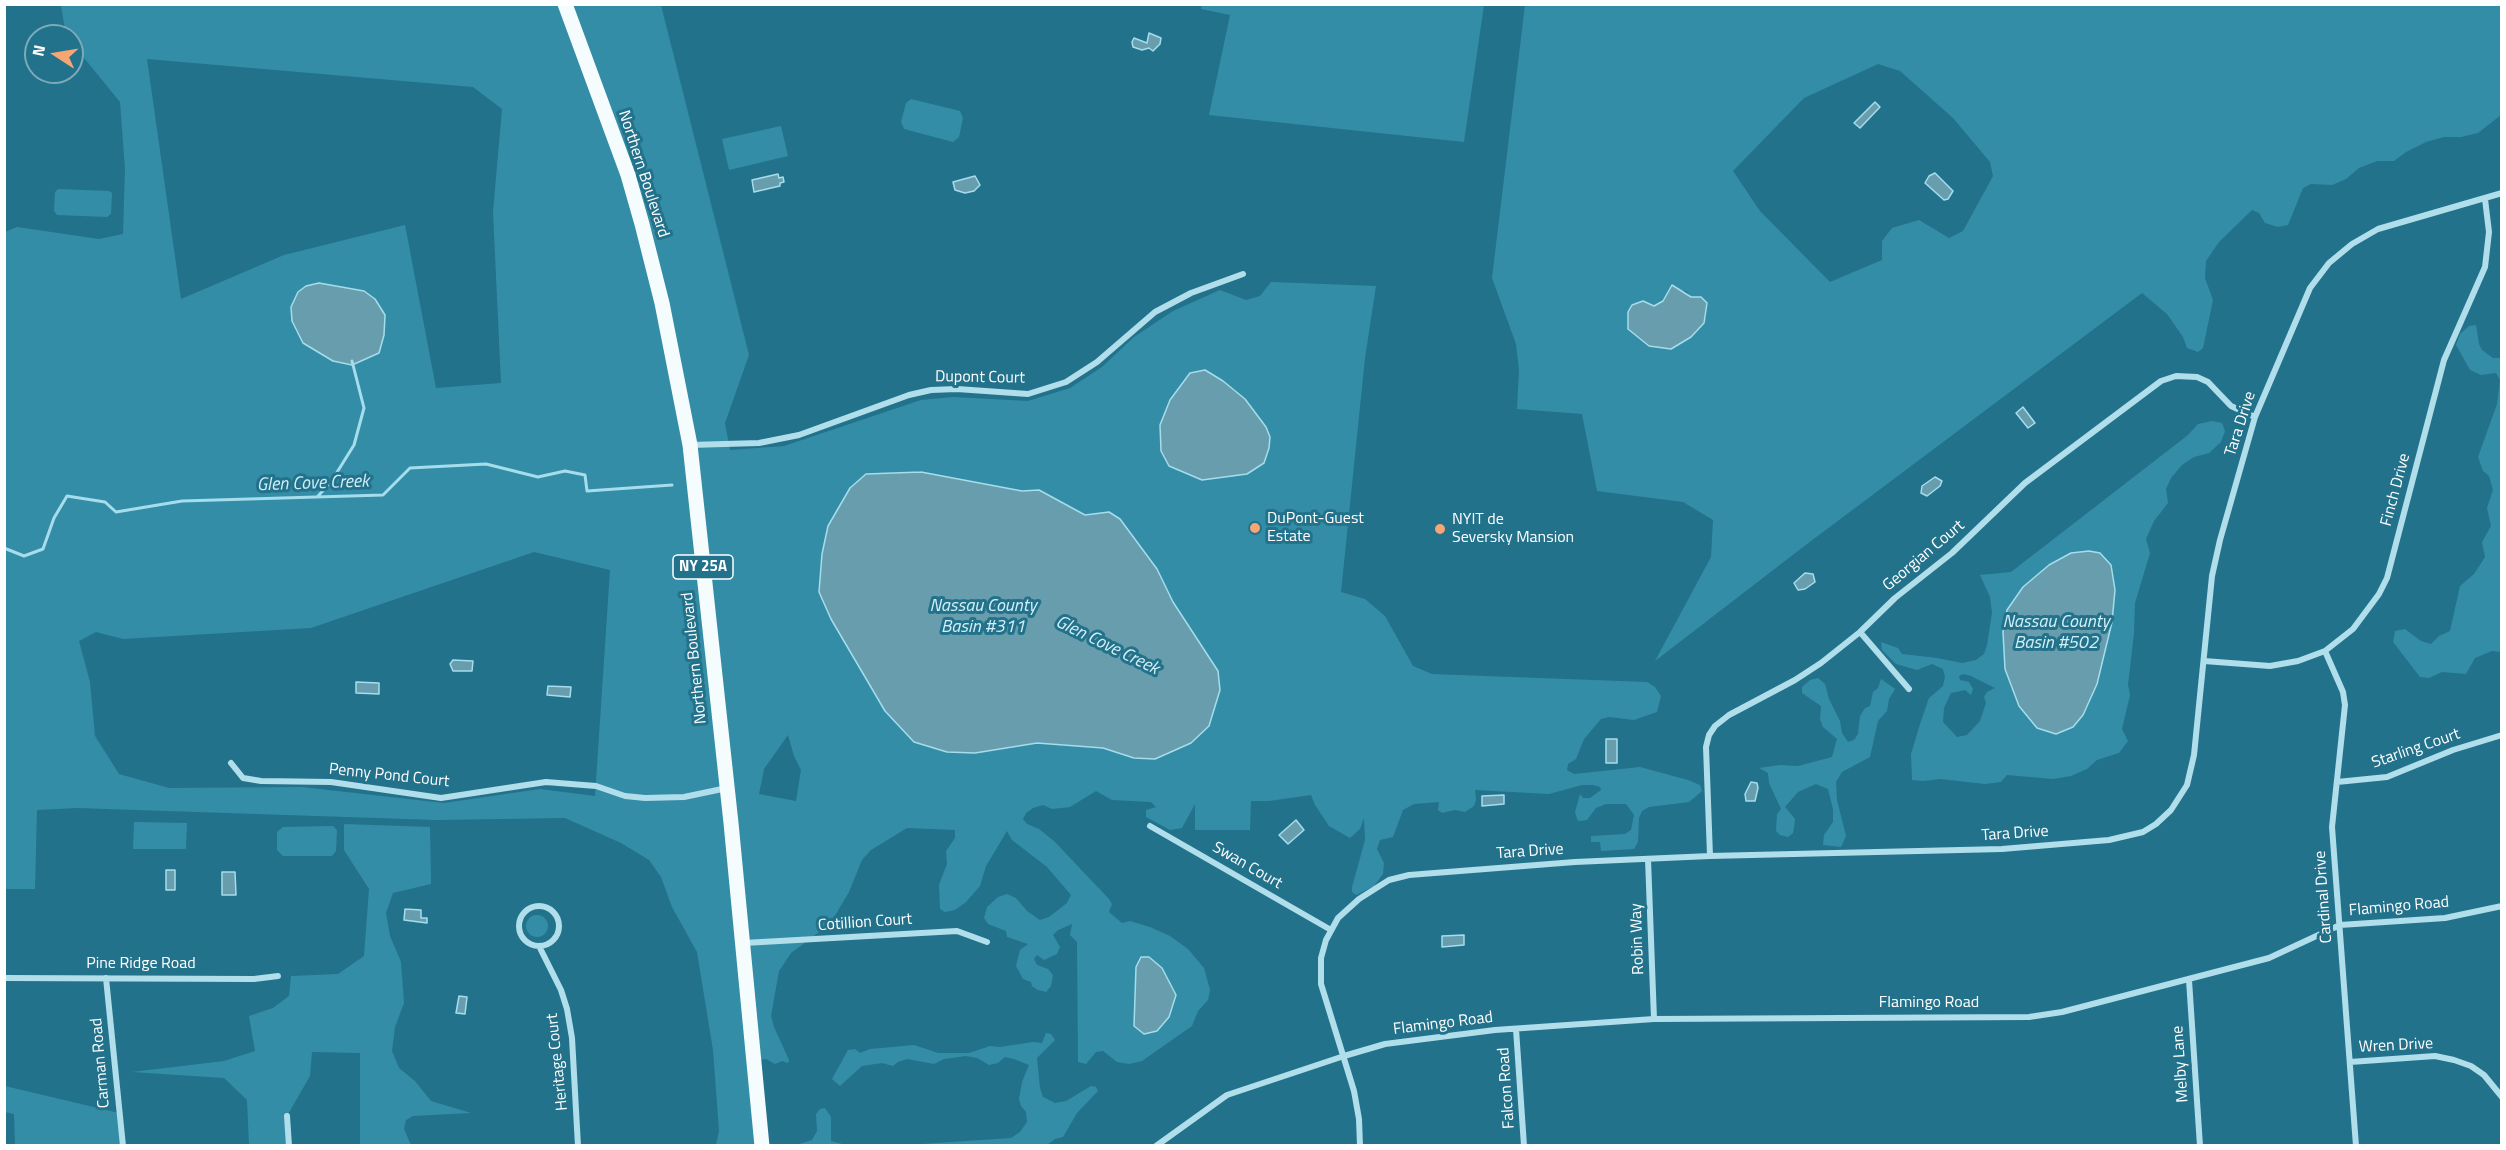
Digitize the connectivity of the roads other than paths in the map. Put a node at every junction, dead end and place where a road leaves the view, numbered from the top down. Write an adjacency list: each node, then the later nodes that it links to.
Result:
1 (565, 4): 6 (main road, Northern Boulevard / NY 25A)
2 (2502, 193): 3 (street, Tara Drive)
3 (2485, 199): 5 (street, Tara Drive); 8 (street, Finch Drive)
4 (1243, 274): 6 (street, Dupont Court)
5 (2255, 417): 7 (street, Georgian Court); 9 (street, Tara Drive)
6 (690, 445): 14 (main road, Northern Boulevard / NY 25A)
7 (1860, 632): 10 (street); 16 (street, Georgian Court)
8 (2325, 651): 9 (street, Finch Drive); 13 (street, Cardinal Drive)
9 (2204, 661): 16 (street, Tara Drive)
10 (1910, 688)
11 (2502, 735): 13 (street, Starling Court)
12 (231, 763): 14 (street, Penny Pond Court)
13 (2337, 782): 19 (street, Cardinal Drive)
14 (728, 788): 22 (main road, Northern Boulevard / NY 25A)
15 (1150, 826): 20 (street, Swan Court)
16 (1710, 856): 17 (street, Tara Drive)
17 (1648, 859): 20 (street, Tara Drive); 28 (street, Robin Way)
18 (2502, 906): 19 (street, Flamingo Road)
19 (2340, 925): 27 (street, Flamingo Road); 31 (street, Cardinal Drive)
20 (1331, 930): 30 (street, Tara Drive)
21 (987, 942): 22 (street, Cotillion Court)
22 (743, 943): 37 (main road, Northern Boulevard / NY 25A)
23 (539, 946): 23 (street, Heritage Court); 36 (street, Heritage Court)
24 (278, 976): 26 (street, Pine Ridge Road)
25 (4, 978): 26 (street, Pine Ridge Road)
26 (106, 978): 34 (street, Carman Road)
27 (2189, 980): 28 (street, Flamingo Road); 41 (street, Melby Lane)
28 (1654, 1019): 29 (street, Flamingo Road)
29 (1516, 1029): 30 (street, Flamingo Road); 40 (street, Falcon Road)
30 (1344, 1056): 38 (street, Flamingo Road); 39 (street, Tara Drive)
31 (2350, 1062): 32 (street, Wren Drive); 42 (street, Cardinal Drive)
32 (2502, 1097)
33 (287, 1116): 35 (street)
34 (123, 1146)
35 (289, 1146)
36 (578, 1146)
37 (762, 1146)
38 (1156, 1146)
39 (1360, 1146)
40 (1524, 1146)
41 (2200, 1146)
42 (2356, 1146)

